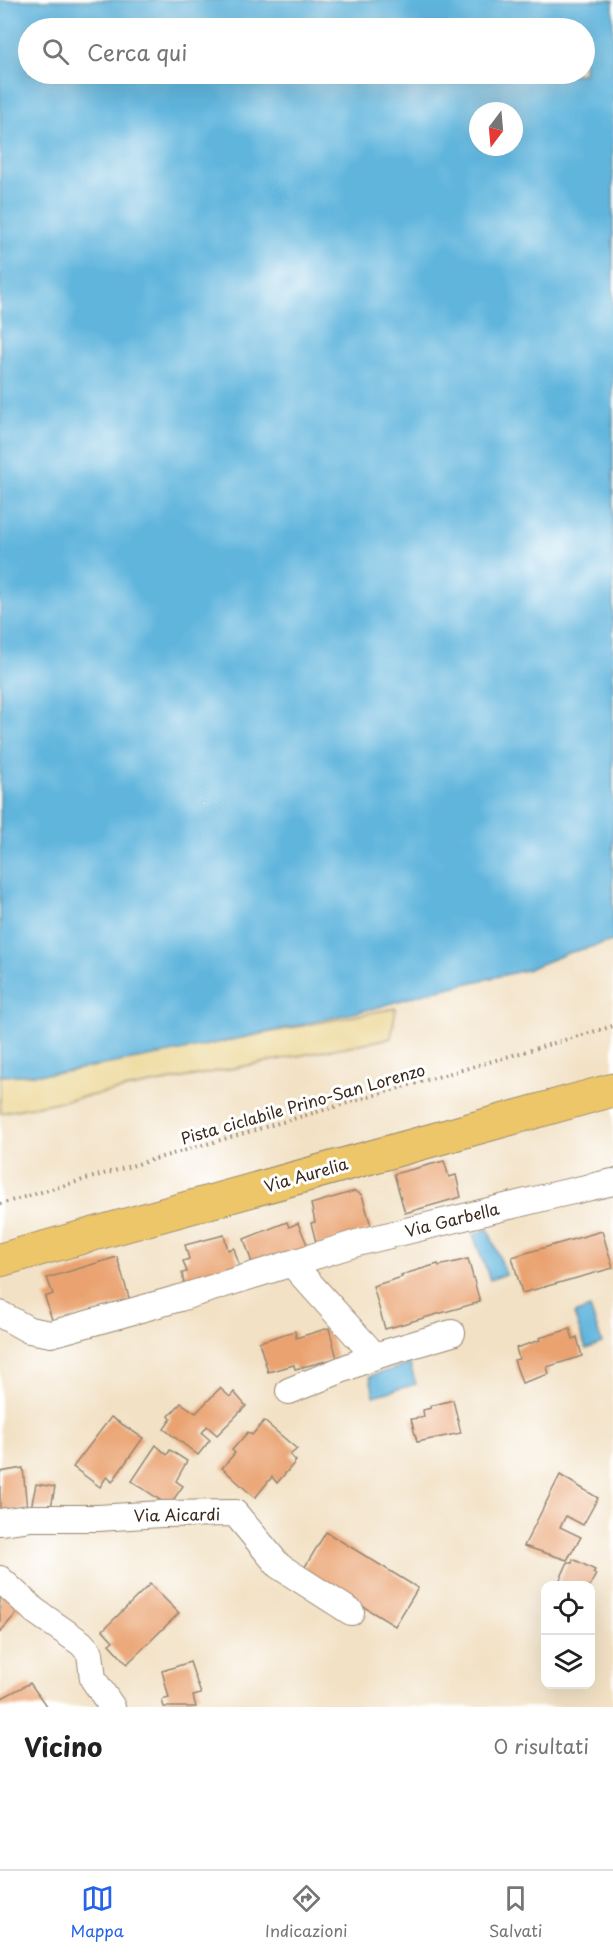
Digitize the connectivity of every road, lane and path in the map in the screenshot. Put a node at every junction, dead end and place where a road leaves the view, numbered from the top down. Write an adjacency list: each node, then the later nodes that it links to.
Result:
1 (613, 1026): 4 (path, Pista ciclabile Prino-San Lorenzo)
2 (613, 1090): 5 (main road, Via Aurelia)
3 (613, 1182): 6 (street, Via Garbella)
4 (0, 1204)
5 (0, 1260)
6 (293, 1265): 7 (street, Via Garbella); 9 (street)
7 (0, 1314)
8 (452, 1334): 9 (street)
9 (375, 1356): 10 (street)
10 (289, 1391)
11 (0, 1522): 13 (street, Via Aicardi)
12 (0, 1579): 14 (street)
13 (351, 1612)
14 (112, 1707)

